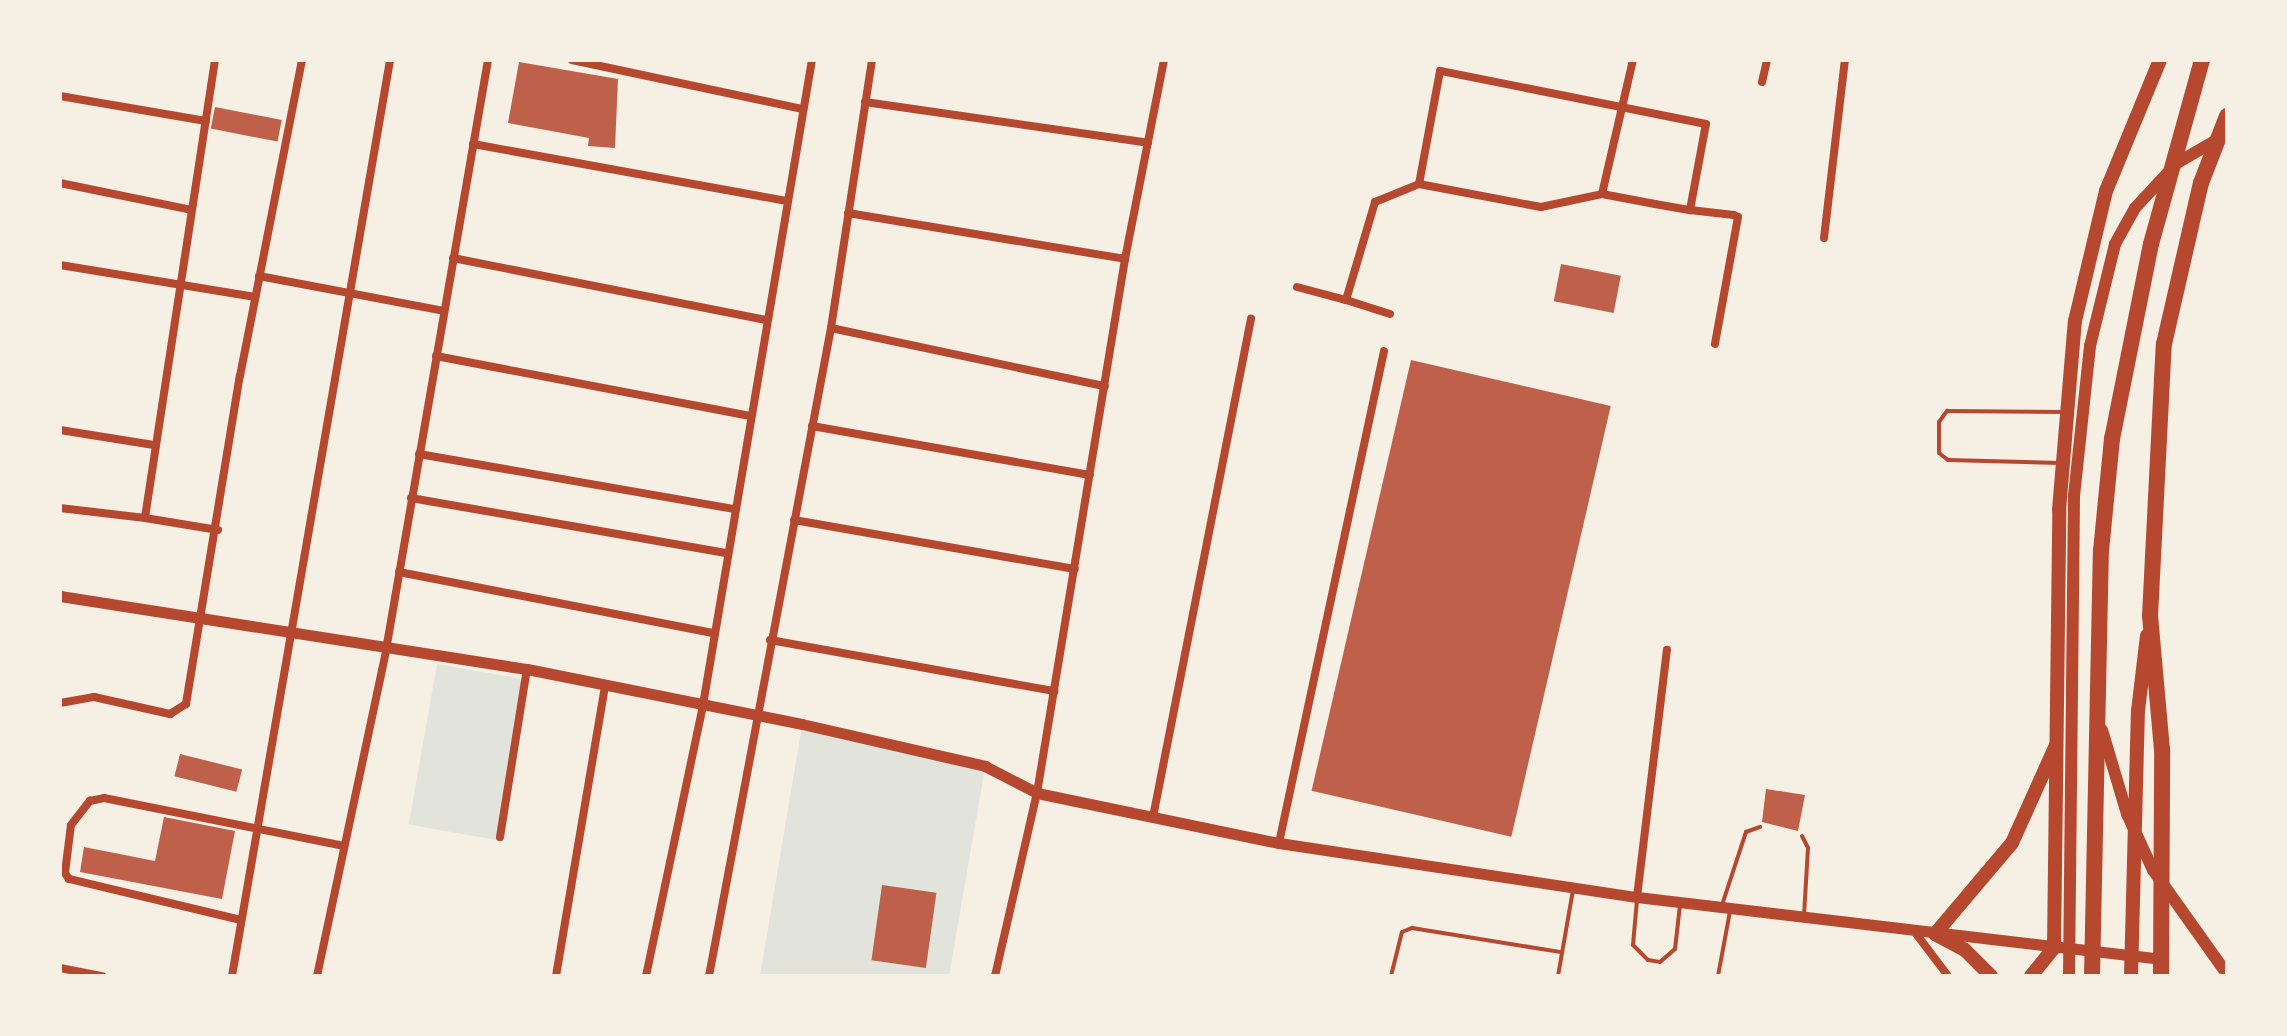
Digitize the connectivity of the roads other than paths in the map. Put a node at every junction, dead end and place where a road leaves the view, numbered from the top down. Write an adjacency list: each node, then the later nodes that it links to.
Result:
1 (215, 60): 20 (street)
2 (302, 60): 35 (street)
3 (390, 60): 38 (street)
4 (488, 60): 23 (street)
5 (572, 60): 18 (street)
6 (812, 60): 18 (street)
7 (872, 60): 16 (street)
8 (1164, 60): 22 (street)
9 (1633, 60): 17 (street)
10 (1767, 60): 14 (street)
11 (1845, 60): 31 (street)
12 (2160, 60): 50 (main road)
13 (2202, 60): 81 (highway)
14 (1762, 82)
15 (60, 96): 20 (street)
16 (865, 102): 22 (street); 30 (street)
17 (1622, 108): 25 (street); 26 (street); 29 (street)
18 (803, 109): 27 (street)
19 (2227, 116): 68 (highway)
20 (206, 121): 28 (street)
21 (2227, 135): 118 (main road)
22 (1148, 143): 33 (street)
23 (473, 144): 27 (street); 32 (street)
24 (60, 183): 28 (street)
25 (1419, 184): 26 (street); 40 (street)
26 (1602, 194): 29 (street)
27 (787, 201): 44 (street)
28 (191, 210): 36 (street)
29 (1690, 210): 46 (street)
30 (848, 213): 33 (street); 45 (street)
31 (1824, 238)
32 (453, 258): 41 (street); 44 (street)
33 (1125, 259): 49 (street)
34 (60, 265): 36 (street)
35 (259, 276): 38 (street); 39 (street)
36 (179, 285): 39 (street); 54 (street)
37 (1297, 287): 40 (street)
38 (350, 294): 41 (street); 70 (street)
39 (255, 297): 63 (street)
40 (1346, 300): 42 (street)
41 (444, 311): 48 (street)
42 (1390, 314)
43 (1251, 319): 84 (street)
44 (766, 320): 51 (street)
45 (831, 328): 49 (street); 52 (street)
46 (1715, 344)
47 (1384, 351): 89 (street)
48 (436, 356): 51 (street); 55 (street)
49 (1105, 386): 57 (street)
50 (2067, 412): 56 (main road); 56 (lane)
51 (750, 416): 60 (street)
52 (812, 426): 57 (street); 62 (street)
53 (60, 430): 54 (street)
54 (154, 445): 61 (street)
55 (419, 454): 58 (street); 60 (street)
56 (2063, 463): 82 (main road)
57 (1090, 475): 65 (street)
58 (411, 498): 64 (street); 66 (street)
59 (60, 508): 61 (street)
60 (733, 509): 64 (street)
61 (145, 518): 63 (street)
62 (794, 520): 65 (street); 72 (street)
63 (218, 530): 69 (street)
64 (727, 553): 71 (street)
65 (1075, 569): 77 (street)
66 (399, 572): 71 (street); 73 (street)
67 (60, 596): 69 (street)
68 (2150, 616): 101 (main road); 102 (highway)
69 (204, 617): 70 (street); 78 (street)
70 (292, 633): 73 (street); 86 (street)
71 (714, 633): 79 (street)
72 (770, 640): 77 (street); 80 (street)
73 (386, 650): 75 (street); 90 (street)
74 (1667, 650): 92 (street)
75 (527, 669): 76 (street); 88 (street)
76 (605, 685): 79 (street); 108 (street)
77 (1054, 691): 83 (street)
78 (60, 703)
79 (703, 705): 80 (street); 109 (street)
80 (756, 715): 83 (street); 110 (street)
81 (2099, 715): 104 (main road); 119 (highway)
82 (2056, 745): 98 (main road); 99 (main road)
83 (1037, 793): 84 (street); 111 (street)
84 (1153, 817): 89 (street)
85 (1760, 827): 94 (lane)
86 (255, 828): 90 (street); 96 (street); 96 (street)
87 (1802, 836): 95 (lane)
88 (500, 837)
89 (1279, 843): 91 (street)
90 (344, 846): 107 (street)
91 (1574, 888): 92 (street); 100 (lane)
92 (1637, 897): 93 (street); 93 (lane)
93 (1680, 903): 94 (street)
94 (1726, 908): 95 (street); 114 (lane)
95 (1804, 918): 97 (street)
96 (241, 920): 106 (street)
97 (1914, 931): 98 (street); 115 (street)
98 (1935, 934): 99 (street); 116 (main road)
99 (2054, 948): 101 (street); 117 (main road)
100 (1561, 952): 112 (lane); 113 (lane)
101 (2131, 956): 102 (street); 120 (main road)
102 (2162, 959): 121 (highway)
103 (60, 968): 105 (street)
104 (2227, 974)
105 (102, 976)
106 (232, 976)
107 (317, 976)
108 (556, 976)
109 (646, 976)
110 (709, 976)
111 (995, 976)
112 (1391, 976)
113 (1558, 976)
114 (1718, 976)
115 (1948, 976)
116 (1991, 976)
117 (2031, 976)
118 (2069, 976)
119 (2092, 976)
120 (2131, 976)
121 (2161, 976)

